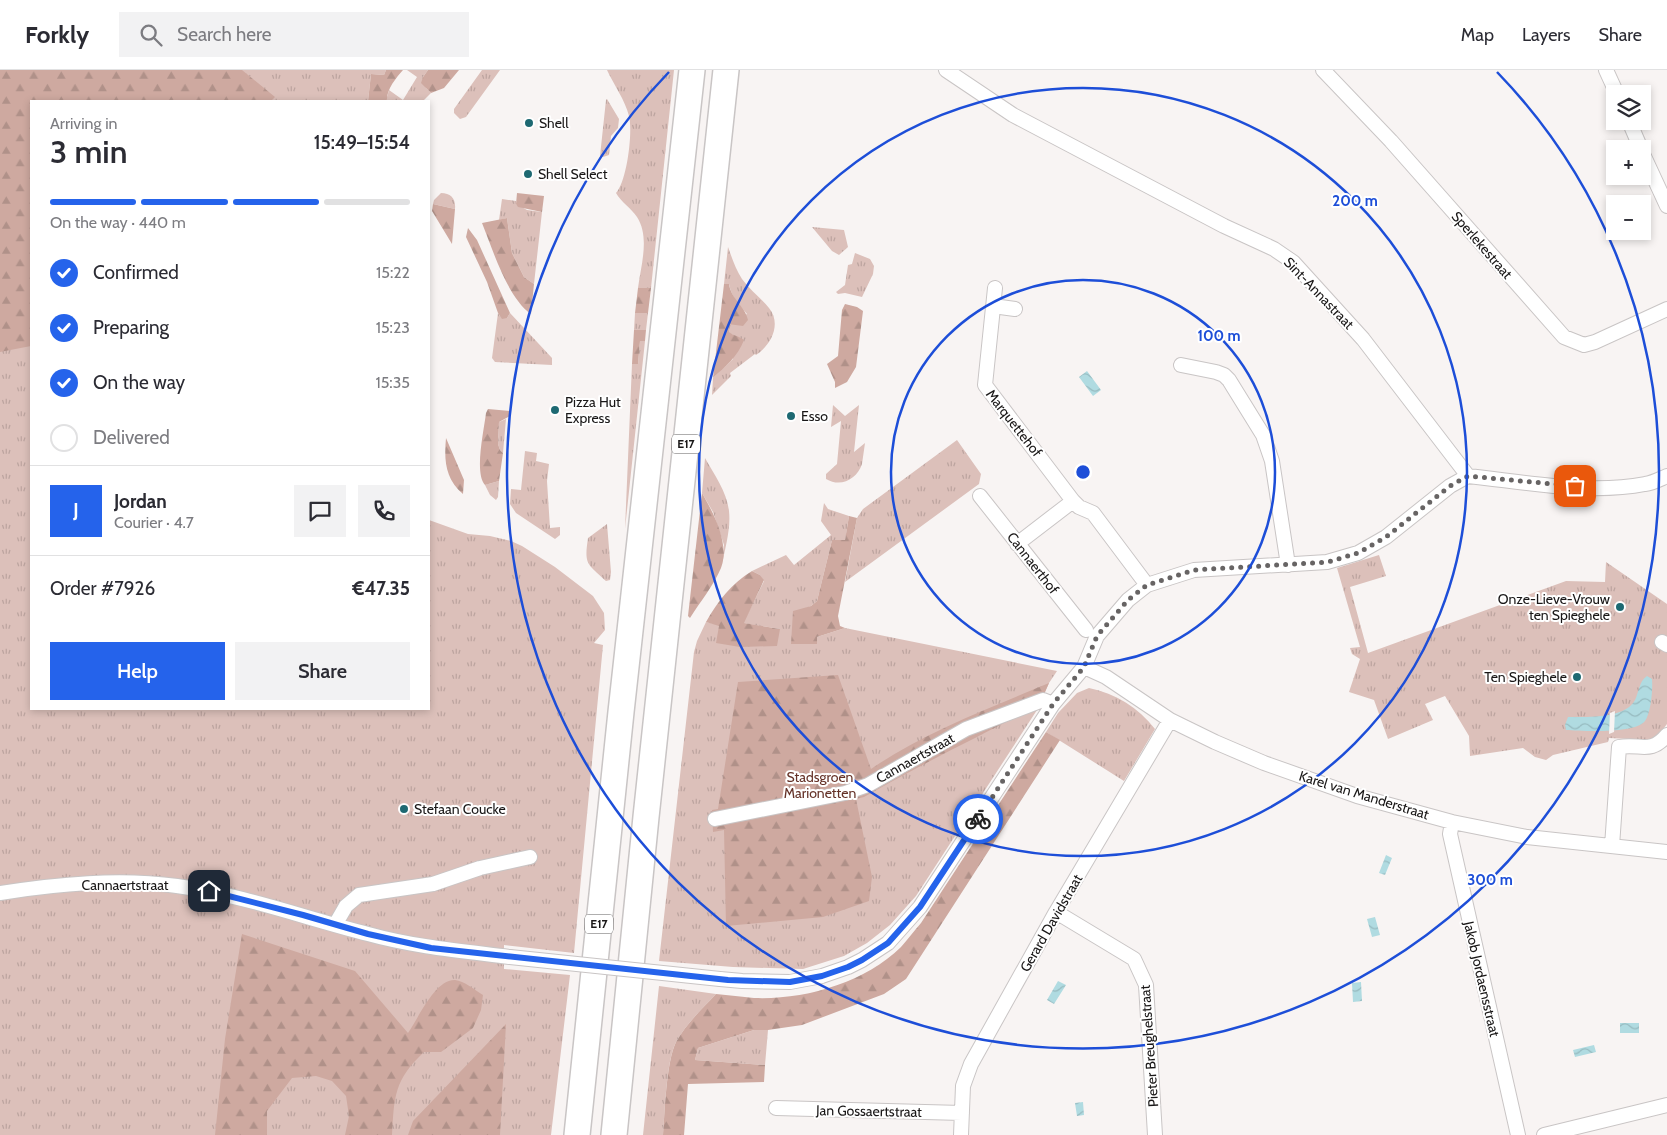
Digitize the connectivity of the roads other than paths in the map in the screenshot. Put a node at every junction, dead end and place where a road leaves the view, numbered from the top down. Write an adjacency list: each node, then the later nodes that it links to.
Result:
1 (692, 70): 26 (highway, E17)
2 (726, 70): 29 (highway, E17)
3 (946, 70): 14 (street, Sint-Annastraat)
4 (1323, 70): 12 (street, Sperlekestraat)
5 (1606, 70): 6 (street)
6 (1612, 85)
7 (1651, 170): 8 (street)
8 (1667, 206)
9 (995, 288): 10 (street, Marquettehof)
10 (992, 306): 11 (street); 17 (street, Marquettehof)
11 (1015, 309)
12 (1667, 310)
13 (1181, 365): 19 (street)
14 (1468, 476): 15 (street); 19 (street, Cannaertstraat)
15 (1667, 476)
16 (980, 496): 18 (street, Cannaerthof)
17 (1073, 501): 18 (street); 20 (street, Marquettehof)
18 (1017, 544): 22 (street, Cannaerthof)
19 (1288, 565): 20 (street, Cannaertstraat)
20 (1147, 585): 23 (street, Cannaertstraat)
21 (614, 609): 26 (highway)
22 (1086, 630)
23 (1084, 667): 24 (street, Cannaertstraat); 27 (street, Karel van Manderstraat)
24 (1053, 704): 30 (street, Cannaertstraat); 37 (street, Cannaertstraat, bridge)
25 (671, 710): 29 (highway)
26 (621, 712): 41 (highway, E17)
27 (1170, 720): 31 (street, Karel van Manderstraat); 36 (street, Gerard Davidstraat)
28 (1667, 735): 32 (street)
29 (646, 817): 42 (highway, E17)
30 (715, 819)
31 (1452, 822): 32 (street, Karel van Manderstraat); 45 (street, Jakob Jordaensstraat)
32 (1612, 846): 33 (street, Karel van Manderstraat)
33 (1667, 852)
34 (530, 857): 37 (street)
35 (0, 893): 37 (street, Cannaertstraat)
36 (1056, 912): 40 (street, Gerard Davidstraat); 44 (street, Pieter Breughelstraat)
37 (335, 925)
38 (1667, 1106): 46 (street)
39 (776, 1108): 40 (street, Jan Gossaertstraat)
40 (962, 1113): 43 (street, Gerard Davidstraat)
41 (577, 1135)
42 (614, 1135)
43 (961, 1135)
44 (1155, 1135)
45 (1518, 1135)
46 (1544, 1135)

